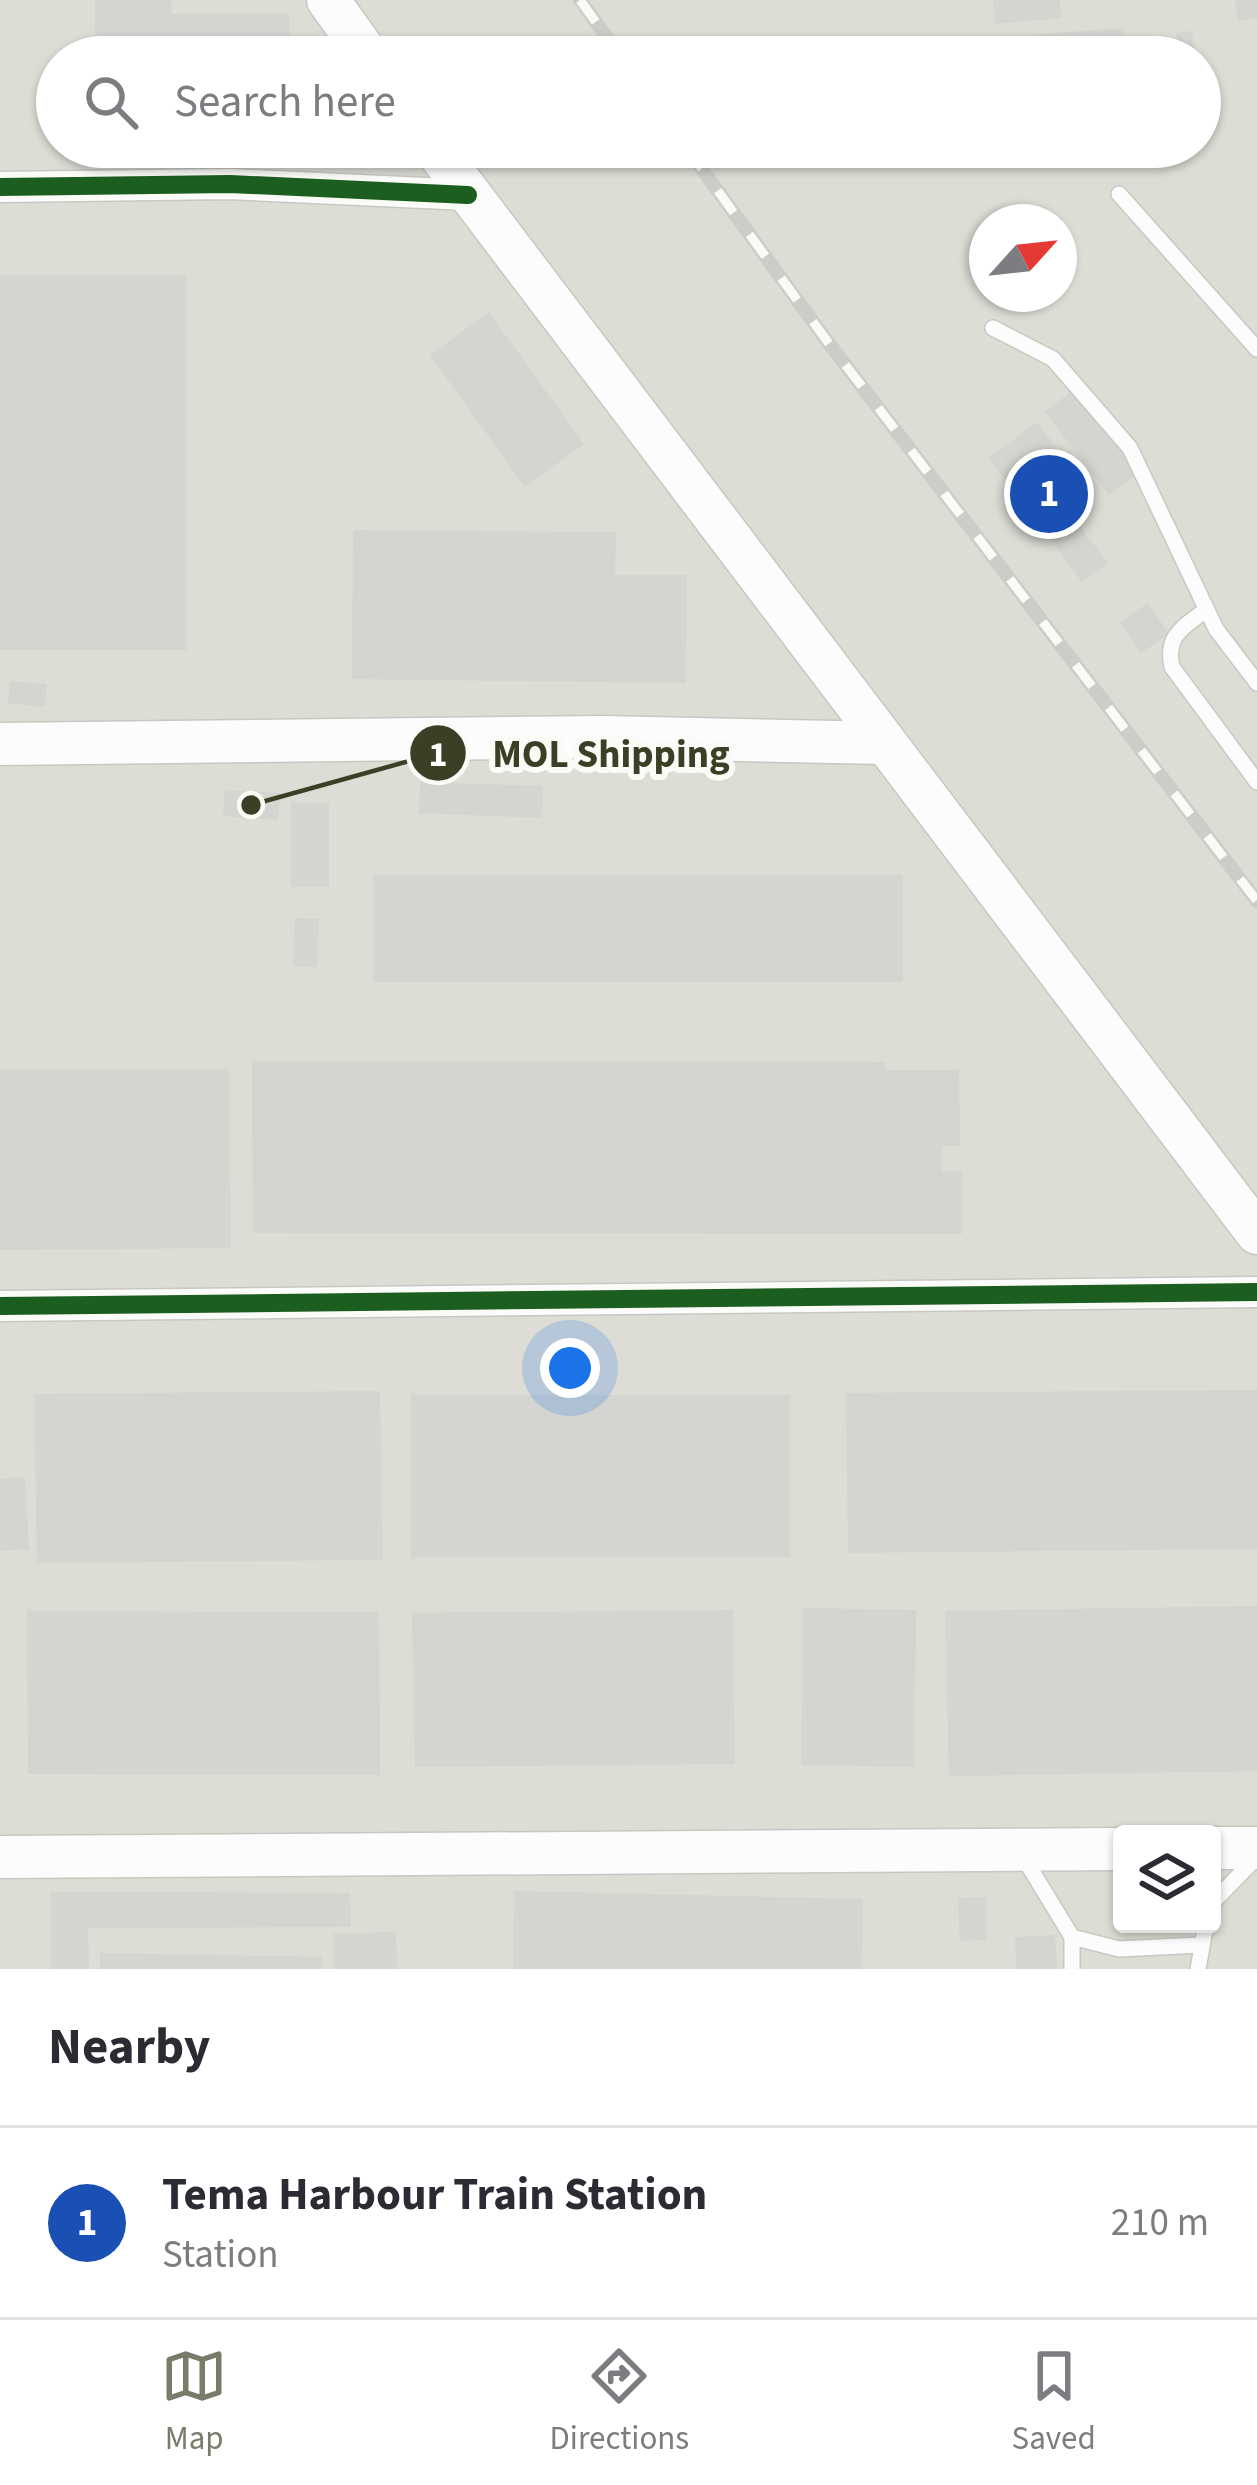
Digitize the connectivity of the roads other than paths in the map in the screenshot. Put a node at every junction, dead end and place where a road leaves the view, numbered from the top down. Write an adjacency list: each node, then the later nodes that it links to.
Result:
1 (328, 0): 2 (main road)
2 (354, 36)
3 (449, 168): 6 (main road)
4 (0, 187): 6 (street)
5 (1119, 194): 8 (lane)
6 (468, 195): 11 (main road)
7 (993, 328): 9 (lane)
8 (1257, 349)
9 (1206, 610): 10 (lane); 13 (lane)
10 (1257, 683)
11 (883, 743): 12 (main road); 14 (main road)
12 (0, 744)
13 (1257, 782)
14 (1257, 1233)
15 (1257, 1292): 16 (street)
16 (0, 1306)
17 (1113, 1849): 19 (main road)
18 (1221, 1849): 20 (main road)
19 (1019, 1850): 21 (main road); 24 (lane)
20 (1257, 1852): 22 (lane)
21 (0, 1857)
22 (1221, 1893)
23 (1203, 1933): 25 (lane)
24 (1072, 1937): 25 (lane); 26 (lane)
25 (1200, 1945): 27 (lane)
26 (1072, 1969)
27 (1198, 1969)

